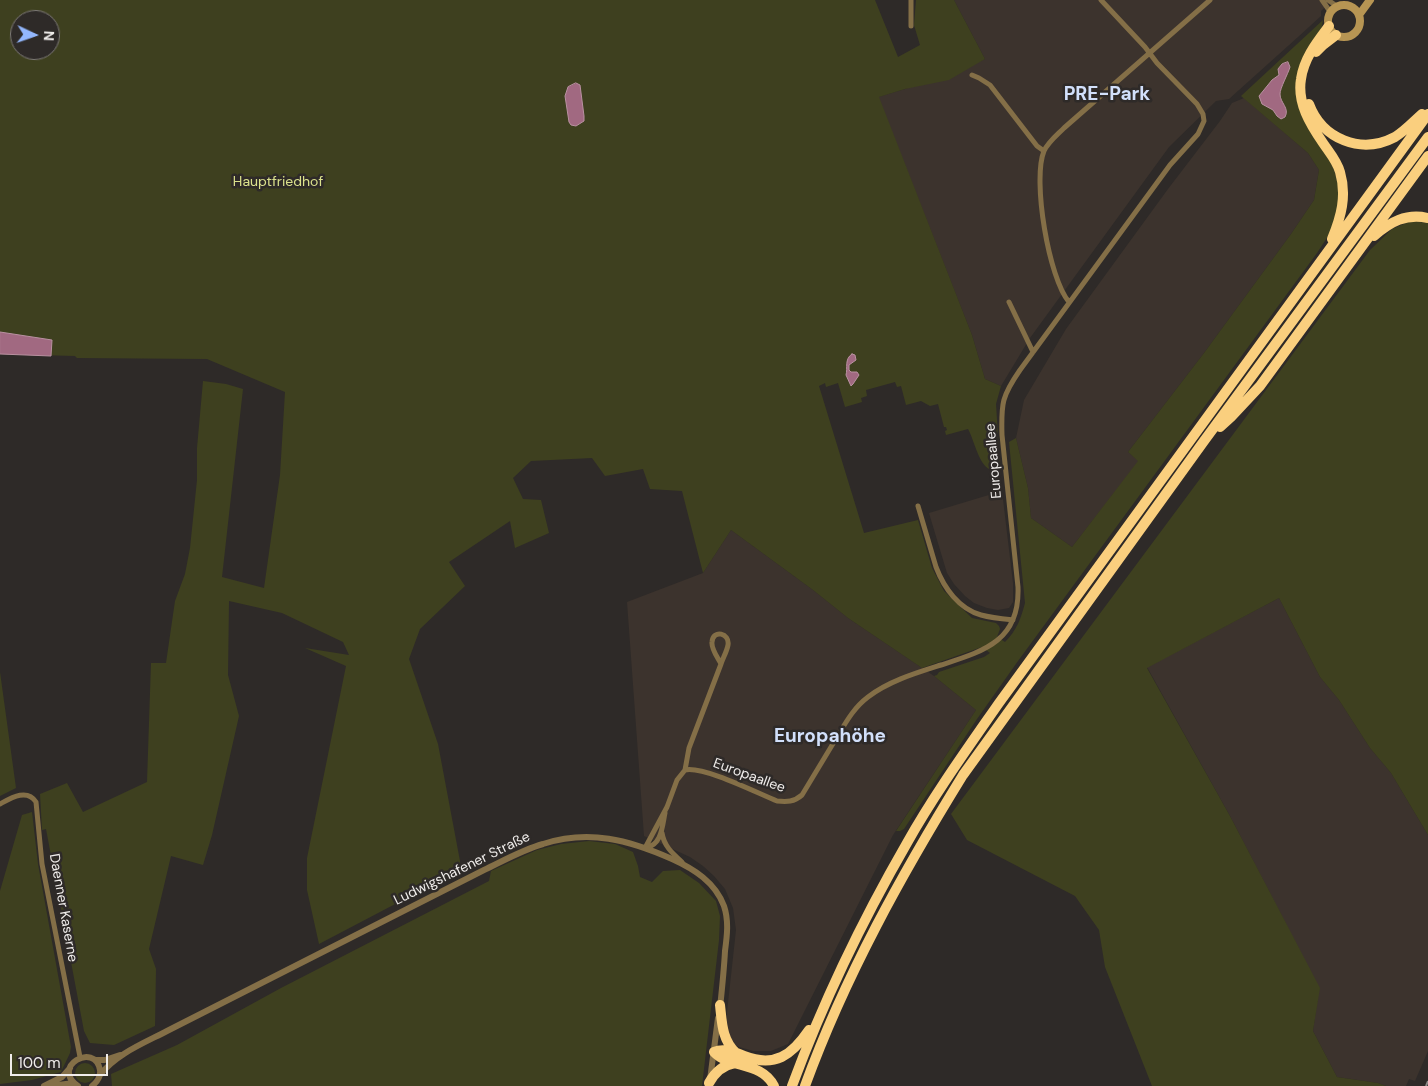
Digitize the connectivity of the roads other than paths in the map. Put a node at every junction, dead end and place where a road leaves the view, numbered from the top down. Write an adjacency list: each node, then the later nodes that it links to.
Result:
1 (912, 0): 11 (street)
2 (1101, 0): 14 (street)
3 (1210, 0): 14 (street)
4 (1322, 0): 9 (street)
5 (1328, 0): 7 (street)
6 (1368, 0): 8 (main road); 10 (main road)
7 (1338, 7): 8 (main road); 9 (main road)
8 (1352, 8): 10 (main road)
9 (1331, 13): 12 (main road)
10 (1359, 15): 13 (main road)
11 (911, 26)
12 (1329, 26): 13 (main road); 23 (highway)
13 (1336, 35): 16 (highway)
14 (1150, 54): 19 (street); 25 (street, Europaallee)
15 (972, 75): 19 (street)
16 (1428, 109)
17 (1428, 114): 23 (highway)
18 (1428, 137): 27 (highway)
19 (1044, 151): 25 (street)
20 (1428, 156): 22 (highway)
21 (1428, 218): 22 (highway)
22 (1362, 246): 27 (highway)
23 (1322, 260): 38 (highway)
24 (1009, 302): 26 (street)
25 (1070, 302): 26 (street, Europaallee)
26 (1033, 352): 29 (street, Europaallee)
27 (1204, 441): 53 (highway)
28 (918, 506): 29 (street)
29 (1013, 620): 31 (street, Europaallee)
30 (721, 664): 30 (street); 31 (street)
31 (685, 770): 33 (street)
32 (0, 804): 41 (street, Daenner Kaserne)
33 (666, 807): 34 (street); 35 (street)
34 (662, 830): 35 (street); 36 (street)
35 (645, 848): 36 (street, Ludwigshafener Straße); 39 (street, Ludwigshafener Straße)
36 (686, 866): 37 (street, Ludwigshafener Straße)
37 (720, 1005): 40 (street, Ludwigshafener Straße); 42 (highway)
38 (821, 1012): 42 (highway); 52 (highway)
39 (128, 1052): 43 (street, Ludwigshafener Straße); 45 (street, Ludwigshafener Straße)
40 (714, 1052): 42 (highway); 47 (street, Ludwigshafener Straße)
41 (80, 1058): 43 (street, Ludwigshafener Straße); 44 (street)
42 (737, 1058): 47 (highway); 51 (highway)
43 (95, 1060): 45 (street)
44 (70, 1068): 46 (street); 48 (street)
45 (100, 1075): 50 (street, Ludwigshafener Straße)
46 (76, 1084): 49 (street)
47 (709, 1084)
48 (44, 1086)
49 (50, 1086)
50 (92, 1086)
51 (774, 1086)
52 (792, 1086)
53 (805, 1086)

